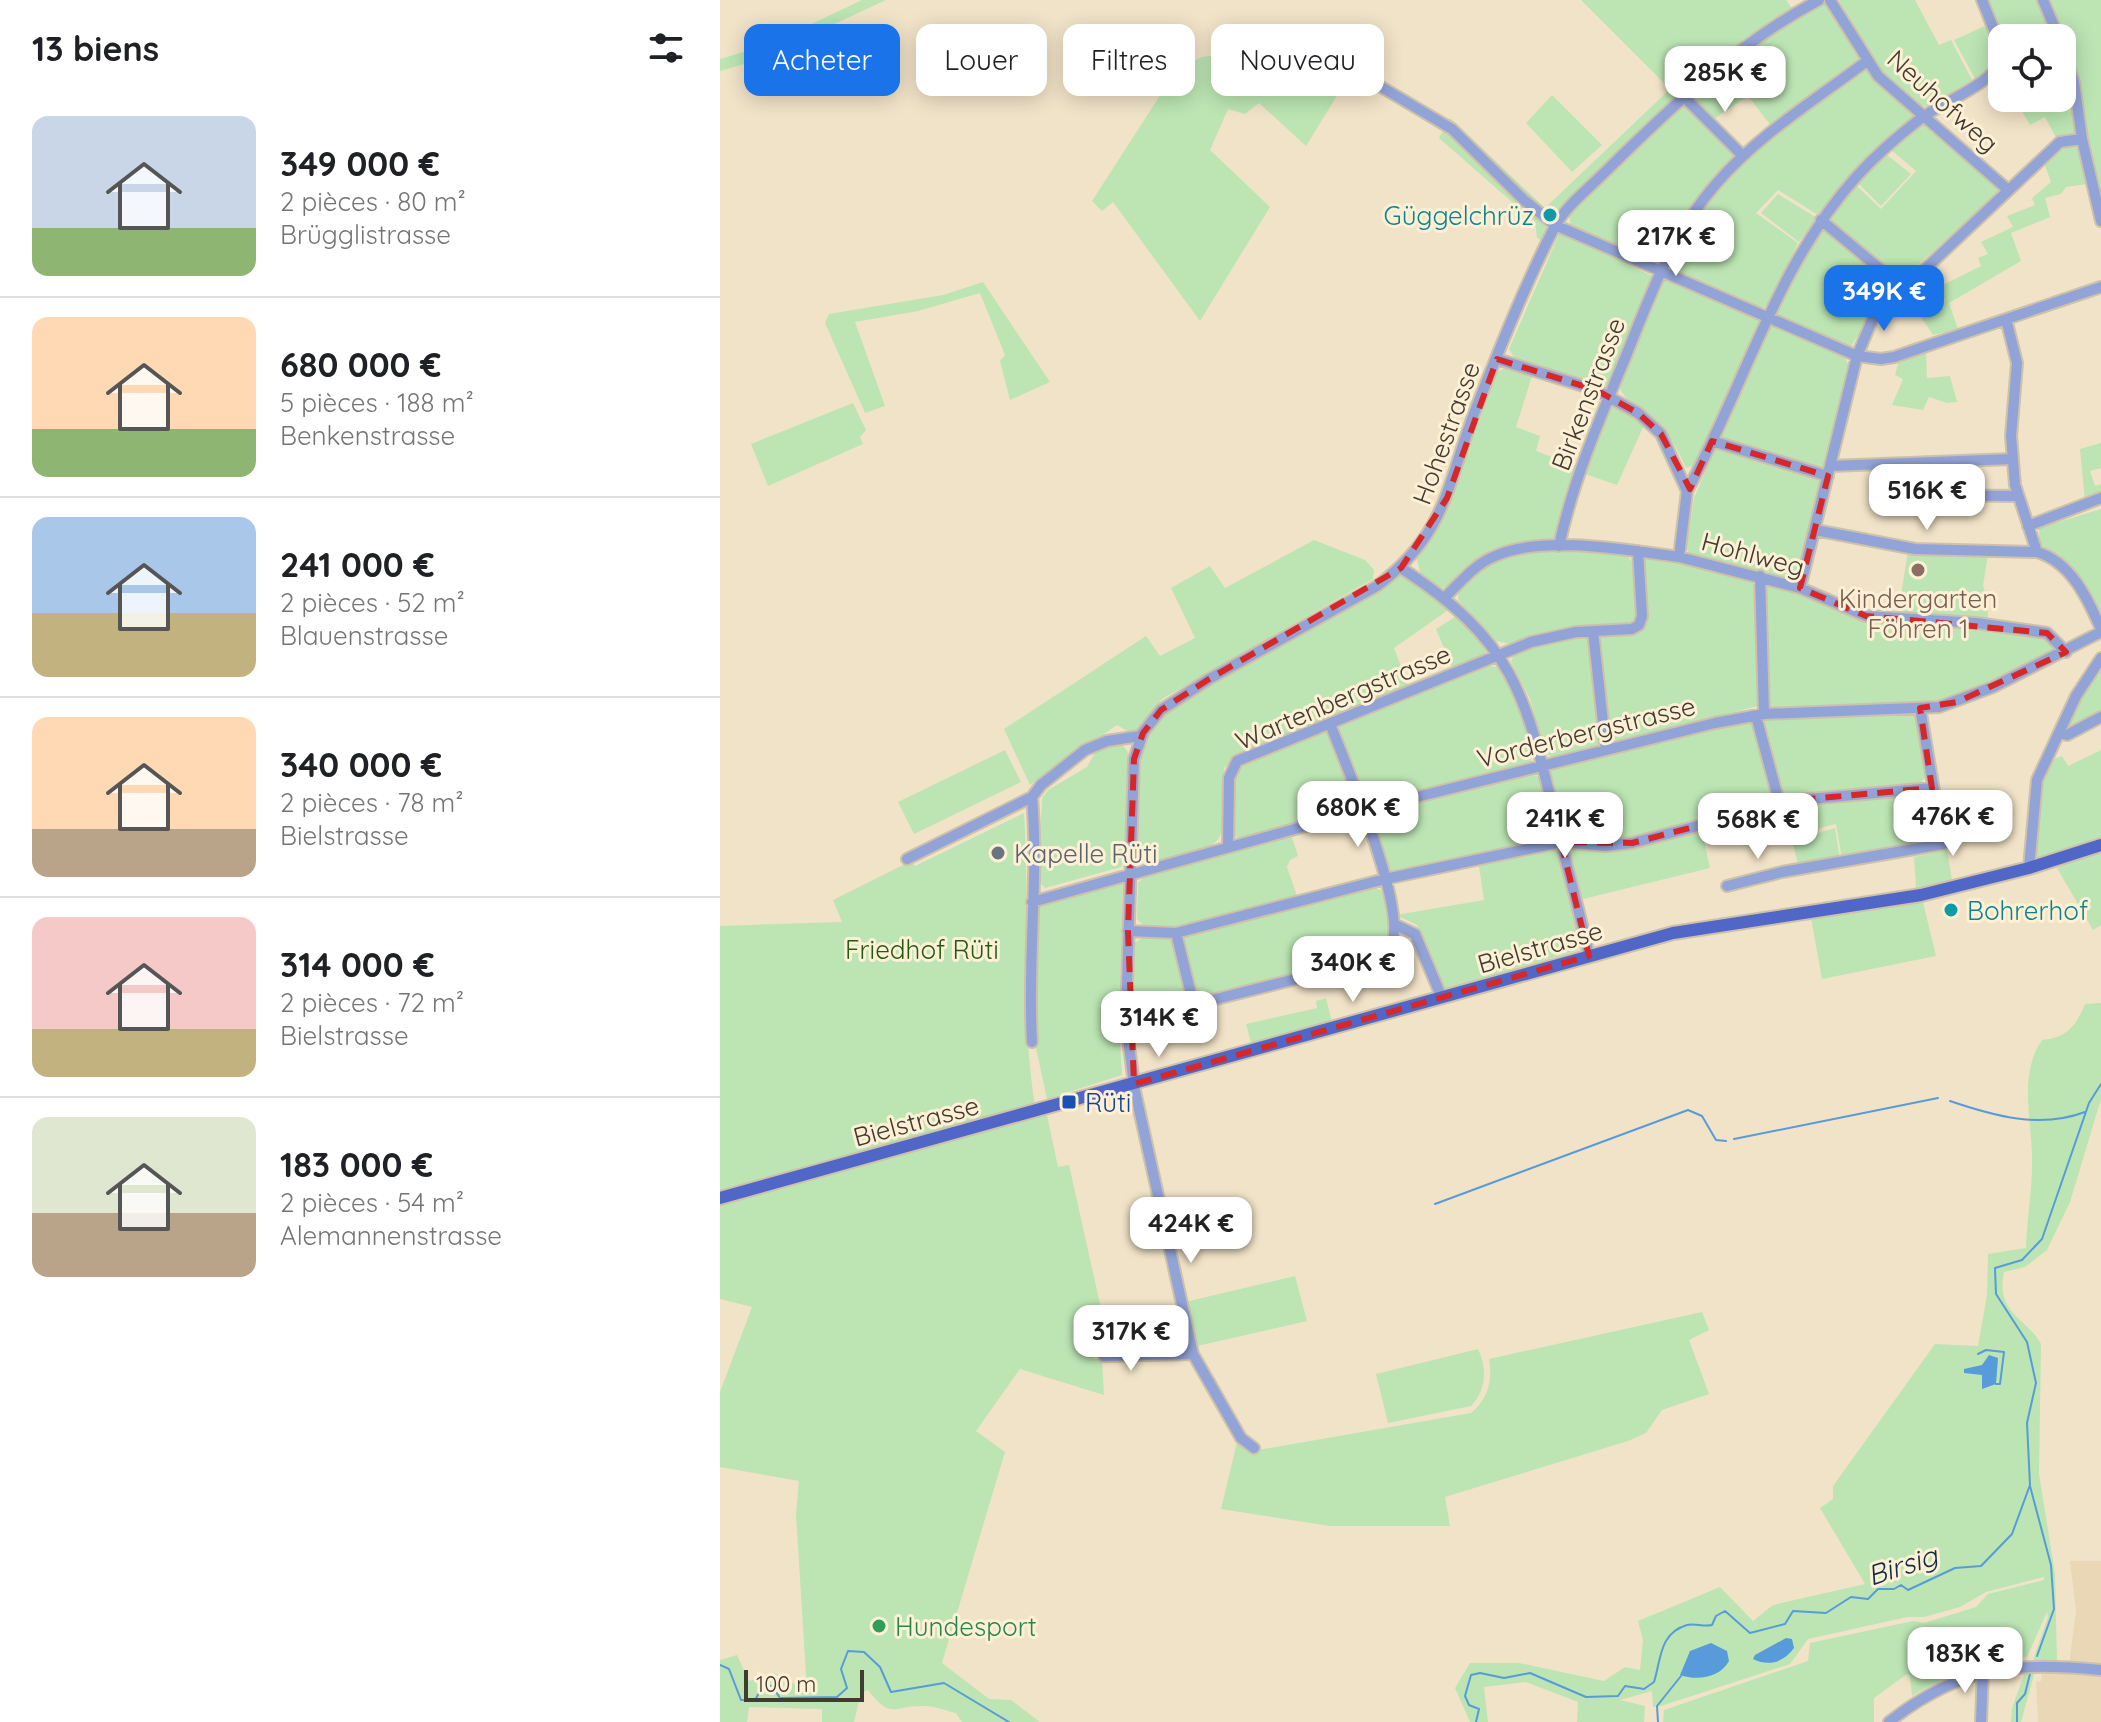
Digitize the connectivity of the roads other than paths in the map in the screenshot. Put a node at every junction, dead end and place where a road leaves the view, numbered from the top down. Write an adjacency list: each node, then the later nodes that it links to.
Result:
1 (1819, 0): 11 (street, Hohestrasse)
2 (1830, 0): 7 (street, Neuhofweg)
3 (1982, 0): 5 (street)
4 (2043, 0): 6 (street)
5 (1992, 24)
6 (2053, 24)
7 (1867, 61): 12 (street, Neuhofweg); 14 (street, Birkenstrasse)
8 (1988, 77): 12 (street)
9 (1384, 89): 18 (street)
10 (2076, 96): 13 (street)
11 (1684, 97): 14 (street); 18 (street, Hohestrasse)
12 (1924, 116): 15 (street, Neuhofweg); 16 (street)
13 (2082, 139): 15 (street); 17 (street)
14 (1743, 156): 19 (street, Birkenstrasse)
15 (2007, 189): 21 (street)
16 (1821, 220): 21 (street); 22 (street)
17 (2101, 221)
18 (1555, 225): 19 (street); 25 (street, Hohestrasse)
19 (1661, 271): 22 (street); 26 (street, Birkenstrasse)
20 (2101, 287): 23 (street)
21 (1903, 288): 24 (street)
22 (1768, 317): 24 (street); 27 (street)
23 (2006, 319): 24 (street); 28 (street)
24 (1857, 356): 29 (street)
25 (1497, 359): 26 (street); 40 (street, Hohestrasse)
26 (1609, 396): 30 (street); 36 (street, Birkenstrasse)
27 (1712, 441): 29 (street); 30 (street)
28 (2012, 459): 29 (street); 32 (street)
29 (1829, 471): 35 (street)
30 (1687, 491): 39 (street, Hohlweg)
31 (1916, 495): 32 (street)
32 (2018, 496): 34 (street)
33 (2101, 498): 34 (street)
34 (2028, 526): 38 (street)
35 (1815, 530): 38 (street); 42 (street)
36 (1559, 546): 37 (street); 43 (street)
37 (1638, 551): 39 (street); 45 (street, Wartenbergstrasse)
38 (2037, 552): 44 (street)
39 (1679, 557): 41 (street, Hohlweg)
40 (1401, 568): 43 (street); 53 (street, Hohestrasse)
41 (1760, 576): 42 (street, Hohlweg); 50 (street)
42 (1800, 588): 46 (street, Hohlweg)
43 (1445, 597): 47 (street)
44 (2101, 630): 46 (street, Vorderbergstrasse)
45 (1593, 631): 47 (street, Wartenbergstrasse); 55 (street)
46 (2066, 652): 49 (street, Vorderbergstrasse)
47 (1500, 655): 52 (street, Wartenbergstrasse); 56 (street)
48 (2101, 658): 54 (street)
49 (1920, 708): 50 (street, Vorderbergstrasse); 57 (street)
50 (1760, 715): 55 (street, Vorderbergstrasse); 59 (street)
51 (2101, 717): 54 (street)
52 (1330, 724): 60 (street); 63 (street, Wartenbergstrasse)
53 (1143, 733): 58 (street); 66 (street)
54 (2059, 733): 65 (street)
55 (1606, 750): 56 (street, Vorderbergstrasse)
56 (1542, 765): 60 (street, Vorderbergstrasse); 61 (street)
57 (1932, 788): 59 (street); 68 (street)
58 (1032, 797): 64 (street); 69 (street)
59 (1780, 805): 61 (street)
60 (1364, 810): 63 (street, Vorderbergstrasse); 67 (street)
61 (1561, 842): 67 (street); 73 (street)
62 (2101, 845): 65 (main road, Bielstrasse)
63 (1228, 847): 66 (street, Vorderbergstrasse)
64 (907, 859)
65 (2029, 868): 73 (main road, Bielstrasse)
66 (1132, 875): 69 (street, Vorderbergstrasse); 71 (street)
67 (1385, 879): 70 (street); 72 (street)
68 (1727, 886)
69 (1032, 902): 75 (street)
70 (1396, 925): 72 (street); 74 (street)
71 (1128, 931): 72 (street); 76 (street)
72 (1176, 933)
73 (1589, 956): 74 (main road, Bielstrasse)
74 (1442, 998): 76 (main road, Bielstrasse)
75 (1032, 1042)
76 (1134, 1084): 77 (main road, Bielstrasse); 79 (street)
77 (720, 1198)
78 (1102, 1344): 79 (street)
79 (1193, 1354): 80 (street)
80 (1254, 1448)
81 (1983, 1670): 82 (street); 83 (street); 84 (street)
82 (2101, 1670)
83 (1889, 1722)
84 (1981, 1722)

